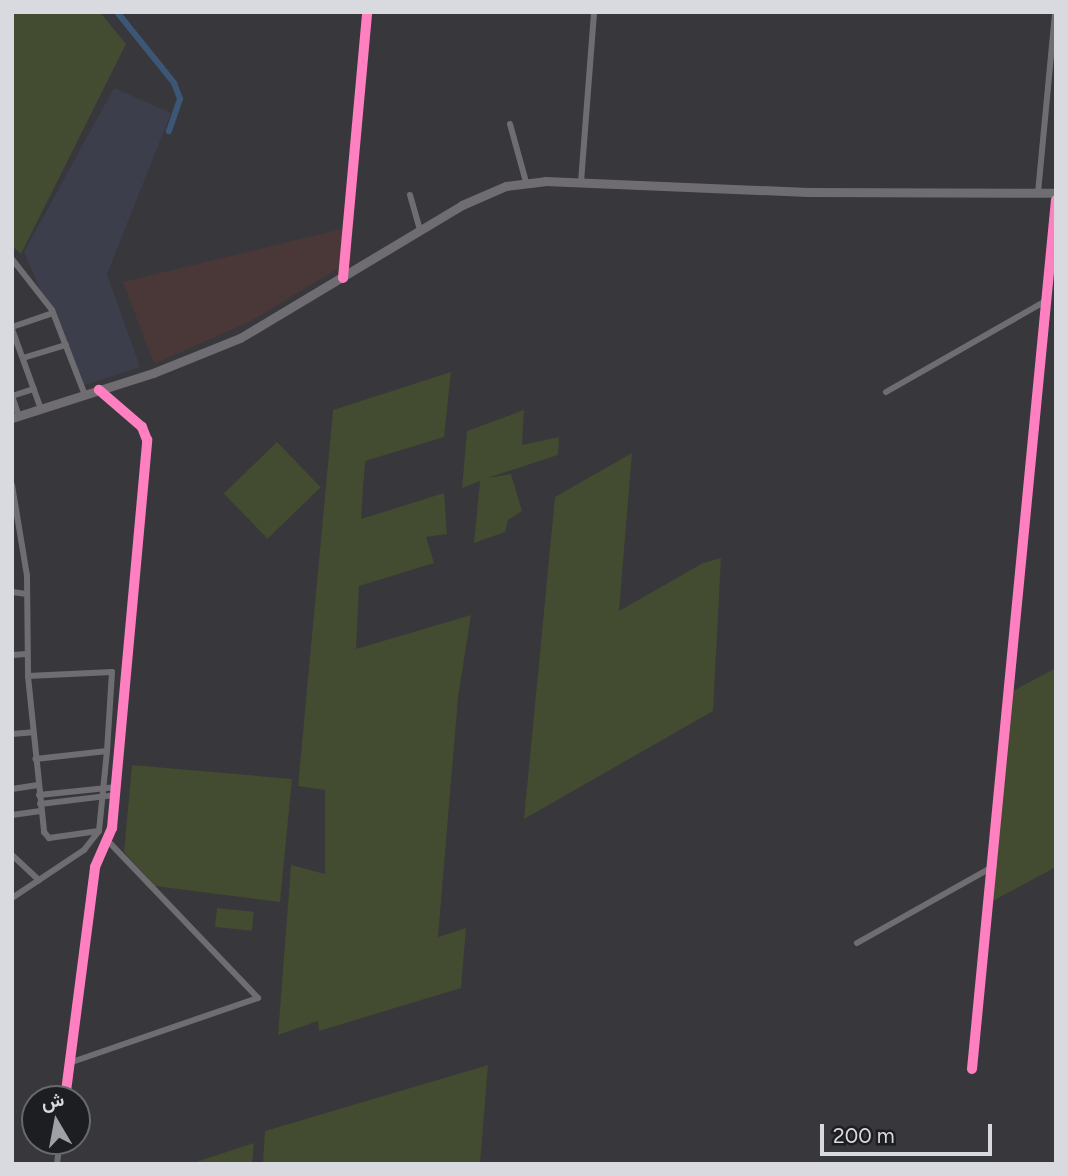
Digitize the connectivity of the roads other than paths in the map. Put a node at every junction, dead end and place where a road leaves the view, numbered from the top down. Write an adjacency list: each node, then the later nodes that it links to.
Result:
1 (367, 12): 14 (street)
2 (594, 12): 6 (street)
3 (1055, 12): 7 (street)
4 (510, 124): 5 (street)
5 (526, 182): 6 (main road); 11 (main road)
6 (580, 182): 7 (main road)
7 (1038, 193): 8 (main road)
8 (1056, 193)
9 (410, 195): 11 (street)
10 (1056, 200): 15 (street)
11 (420, 229): 14 (main road)
12 (15, 263): 13 (street); 16 (street)
13 (12, 275)
14 (343, 278): 21 (main road)
15 (1047, 300): 22 (street); 49 (street)
16 (53, 313): 17 (street); 18 (street)
17 (12, 328): 19 (street)
18 (66, 345): 19 (street); 23 (street)
19 (23, 358): 20 (street)
20 (34, 389): 24 (street); 25 (street)
21 (99, 390): 23 (main road); 38 (street)
22 (886, 392)
23 (85, 395): 25 (main road)
24 (12, 396): 26 (street)
25 (41, 409): 26 (main road)
26 (15, 417)
27 (12, 485): 29 (street)
28 (12, 592): 29 (street)
29 (27, 594): 30 (street)
30 (27, 654): 31 (street); 32 (street)
31 (12, 655)
32 (28, 676): 33 (street); 35 (street)
33 (33, 732): 34 (street); 36 (street)
34 (12, 734)
35 (107, 751): 36 (street); 39 (street)
36 (35, 759): 37 (street)
37 (38, 785): 40 (street); 41 (street)
38 (117, 787): 39 (street); 42 (street)
39 (104, 788): 41 (street); 43 (street)
40 (12, 789)
41 (39, 795): 44 (street)
42 (116, 795): 43 (street); 47 (street)
43 (103, 796): 44 (street); 46 (street)
44 (40, 807): 45 (street); 46 (street)
45 (12, 815)
46 (99, 831): 50 (street)
47 (109, 842): 53 (street); 53 (street)
48 (12, 855): 50 (street)
49 (994, 866): 52 (street); 54 (street)
50 (39, 880): 51 (street)
51 (12, 898)
52 (857, 943)
53 (69, 1063): 55 (street)
54 (972, 1069)
55 (67, 1085)

